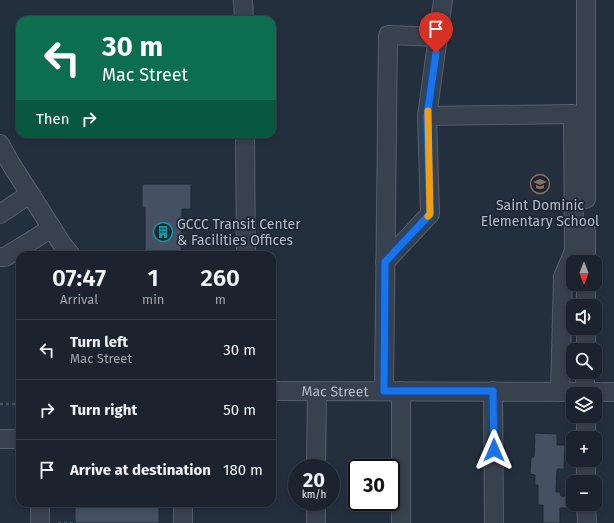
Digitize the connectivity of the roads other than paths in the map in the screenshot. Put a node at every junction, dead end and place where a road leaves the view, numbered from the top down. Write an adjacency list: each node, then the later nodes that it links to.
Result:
1 (243, 0): 4 (street)
2 (443, 0): 5 (street)
3 (586, 0): 15 (street)
4 (244, 16)
5 (439, 37): 6 (street); 17 (street)
6 (427, 116): 17 (street); 22 (street)
7 (245, 138): 14 (street)
8 (0, 144): 9 (street)
9 (5, 167): 10 (street)
10 (30, 194): 11 (street); 12 (street)
11 (0, 214)
12 (52, 228): 13 (street); 16 (street)
13 (69, 251)
14 (246, 251)
15 (586, 255)
16 (0, 257)
17 (385, 262): 20 (street)
18 (276, 391): 19 (street, Mac Street)
19 (316, 391): 20 (street, Mac Street); 28 (street)
20 (393, 391): 21 (street, Mac Street); 36 (street)
21 (493, 391): 22 (street, Mac Street); 37 (street)
22 (560, 392): 23 (street, Mac Street)
23 (566, 392)
24 (602, 392): 25 (street, Mac Street)
25 (614, 392)
26 (0, 439): 27 (street)
27 (16, 439)
28 (316, 459)
29 (40, 507): 33 (street)
30 (183, 507): 34 (street)
31 (316, 511): 35 (street)
32 (586, 511): 38 (street)
33 (40, 523)
34 (183, 523)
35 (316, 523)
36 (401, 523)
37 (494, 523)
38 (586, 523)

